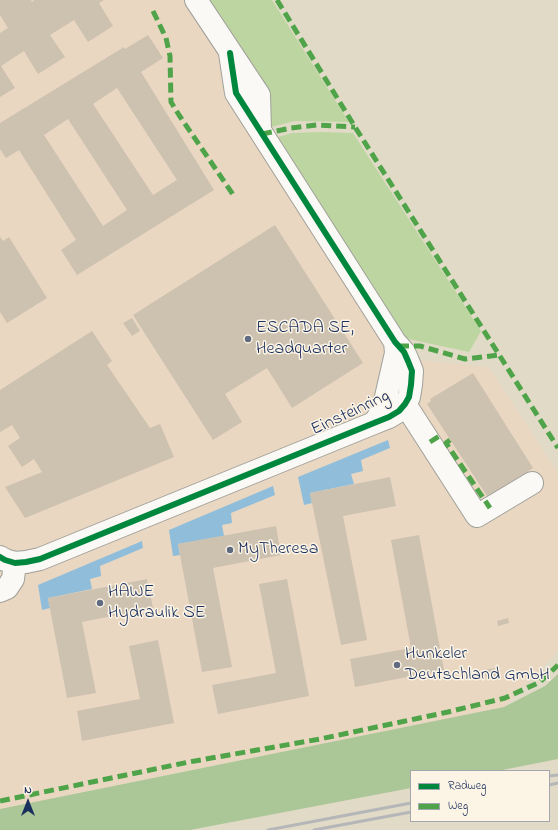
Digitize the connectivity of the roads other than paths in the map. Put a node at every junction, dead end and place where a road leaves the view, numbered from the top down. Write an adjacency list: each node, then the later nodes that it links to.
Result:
1 (196, 0): 2 (street, Einsteinring)
2 (395, 342): 3 (street, Einsteinring); 4 (street, Einsteinring)
3 (405, 404): 4 (street, Einsteinring); 5 (street)
4 (374, 423): 6 (street, Einsteinring)
5 (532, 483)
6 (8, 560): 7 (street, Einsteinring)
7 (0, 592)

